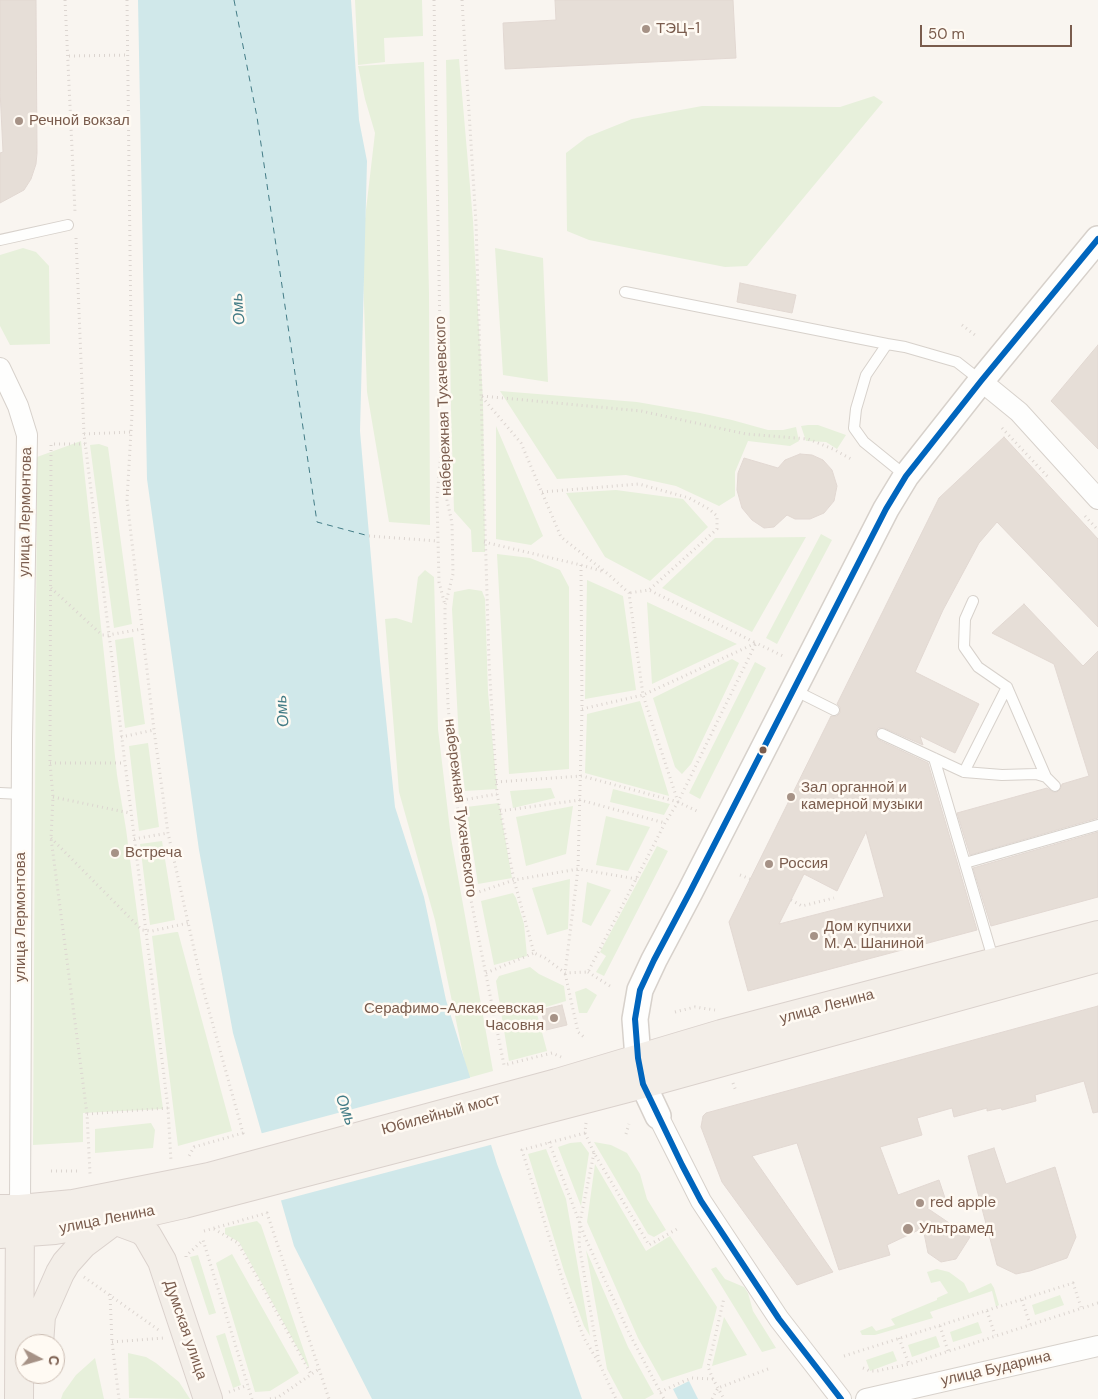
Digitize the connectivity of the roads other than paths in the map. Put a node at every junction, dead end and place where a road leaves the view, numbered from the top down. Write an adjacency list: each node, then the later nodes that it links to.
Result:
1 (68, 225): 3 (lane)
2 (1098, 239): 7 (street)
3 (0, 240)
4 (625, 292): 5 (lane)
5 (887, 344): 7 (lane); 8 (lane)
6 (0, 368): 20 (street, улица Лермонтова)
7 (981, 381): 8 (street); 9 (street)
8 (906, 476): 12 (street)
9 (1098, 499)
10 (974, 600): 11 (lane)
11 (1007, 687): 16 (lane); 17 (lane)
12 (794, 689): 13 (lane); 26 (street)
13 (834, 710)
14 (882, 734): 15 (lane)
15 (934, 758): 16 (lane); 22 (lane)
16 (964, 772): 17 (lane)
17 (1046, 777): 18 (lane)
18 (1055, 786)
19 (0, 794): 20 (lane)
20 (22, 794): 32 (street, улица Лермонтова)
21 (1098, 825): 22 (lane)
22 (965, 863): 25 (lane)
23 (1098, 935): 25 (main road, улица Ленина)
24 (1098, 958): 26 (main road, улица Ленина)
25 (994, 963): 26 (main road, улица Ленина)
26 (640, 1071): 27 (main road, улица Ленина); 28 (street)
27 (561, 1082): 29 (main road, Юбилейный мост)
28 (658, 1116): 38 (street)
29 (211, 1186): 30 (main road, улица Ленина); 32 (main road, улица Ленина)
30 (184, 1204): 31 (main road, улица Ленина); 33 (main road)
31 (114, 1220): 32 (main road, улица Ленина); 33 (main road); 34 (main road)
32 (10, 1221): 36 (main road, улица Лермонтова)
33 (174, 1258): 37 (main road, Думская улица)
34 (40, 1334)
35 (1098, 1346): 39 (street, улица Бударина)
36 (21, 1385)
37 (218, 1395)
38 (842, 1399)
39 (866, 1399)

